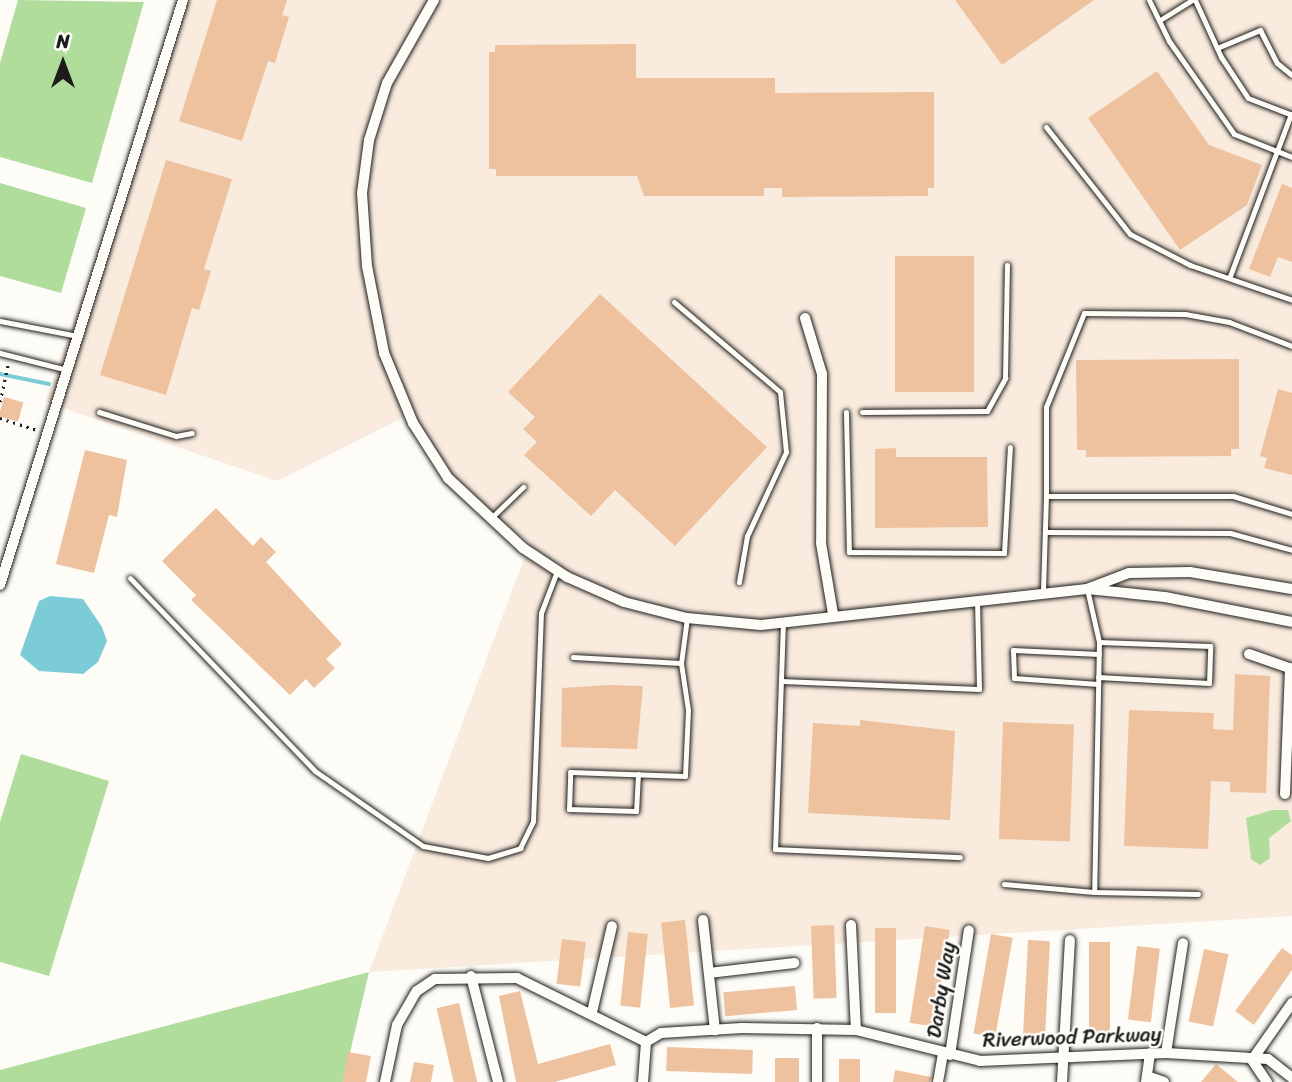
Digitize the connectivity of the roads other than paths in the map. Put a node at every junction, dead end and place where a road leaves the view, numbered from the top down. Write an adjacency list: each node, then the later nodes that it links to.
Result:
1 (183, 0): 18 (street)
2 (434, 0): 30 (street)
3 (1149, 0): 5 (lane)
4 (1193, 0): 5 (lane); 6 (lane)
5 (1160, 20): 10 (lane)
6 (1217, 48): 7 (lane); 8 (lane)
7 (1292, 75)
8 (1292, 115): 10 (lane)
9 (1046, 127): 13 (lane)
10 (1278, 151): 11 (lane); 13 (lane)
11 (1292, 157)
12 (1007, 265): 24 (lane)
13 (1230, 276): 14 (lane)
14 (1292, 300)
15 (674, 302): 35 (lane)
16 (805, 318): 41 (street)
17 (0, 321): 18 (lane)
18 (78, 336): 21 (street)
19 (1292, 346): 28 (lane)
20 (0, 353): 21 (lane)
21 (67, 370): 36 (street)
22 (99, 412): 25 (lane)
23 (846, 412): 26 (lane)
24 (862, 412)
25 (191, 433)
26 (1010, 447)
27 (523, 487): 30 (lane)
28 (1046, 496): 29 (lane); 31 (lane)
29 (1292, 514)
30 (489, 521): 33 (street)
31 (1045, 532): 32 (lane); 39 (lane)
32 (1292, 550)
33 (557, 571): 34 (lane); 42 (street)
34 (130, 578)
35 (738, 582)
36 (0, 585)
37 (1087, 589): 38 (street); 39 (street); 44 (street); 45 (lane)
38 (1292, 589)
39 (1043, 591): 40 (street)
40 (977, 598): 41 (street); 52 (lane)
41 (833, 614): 43 (street)
42 (687, 618): 43 (street); 49 (lane)
43 (783, 622): 52 (lane)
44 (1292, 622)
45 (1099, 642): 46 (lane); 51 (lane)
46 (1099, 654): 51 (lane); 53 (lane)
47 (1249, 654): 50 (street)
48 (573, 657): 49 (lane)
49 (681, 663): 55 (lane)
50 (1291, 669): 54 (street)
51 (1098, 677): 53 (lane)
52 (781, 681): 57 (lane)
53 (1098, 684): 59 (lane)
54 (1289, 741): 56 (street)
55 (638, 774): 55 (lane)
56 (1284, 794)
57 (960, 857)
58 (1004, 884): 59 (lane)
59 (1094, 892): 60 (lane)
60 (1198, 894)
61 (703, 920): 68 (street)
62 (851, 925): 73 (street)
63 (612, 926): 71 (street)
64 (969, 930): 78 (street, Darby Way)
65 (1070, 940): 80 (street)
66 (1183, 943): 77 (street)
67 (794, 963): 68 (street)
68 (709, 973): 74 (street)
69 (471, 976): 71 (street); 83 (street); 84 (street)
70 (1292, 1003): 79 (street)
71 (592, 1012): 75 (street)
72 (817, 1028): 73 (street, Riverwood Parkway); 74 (street, Riverwood Parkway); 86 (street)
73 (856, 1030): 78 (street, Riverwood Parkway)
74 (715, 1031): 75 (street, Riverwood Parkway)
75 (646, 1042): 85 (street)
76 (1150, 1053): 77 (street, Riverwood Parkway); 80 (street, Riverwood Parkway); 82 (street)
77 (1166, 1053): 79 (street, Riverwood Parkway)
78 (946, 1054): 80 (street, Riverwood Parkway); 87 (street, Darby Way)
79 (1252, 1060): 81 (street, Riverwood Parkway); 90 (street)
80 (1066, 1061): 88 (street)
81 (1292, 1078)
82 (1146, 1079): 89 (street)
83 (386, 1082)
84 (498, 1082)
85 (642, 1082)
86 (817, 1082)
87 (937, 1082)
88 (1062, 1082)
89 (1164, 1082)
90 (1267, 1082)

